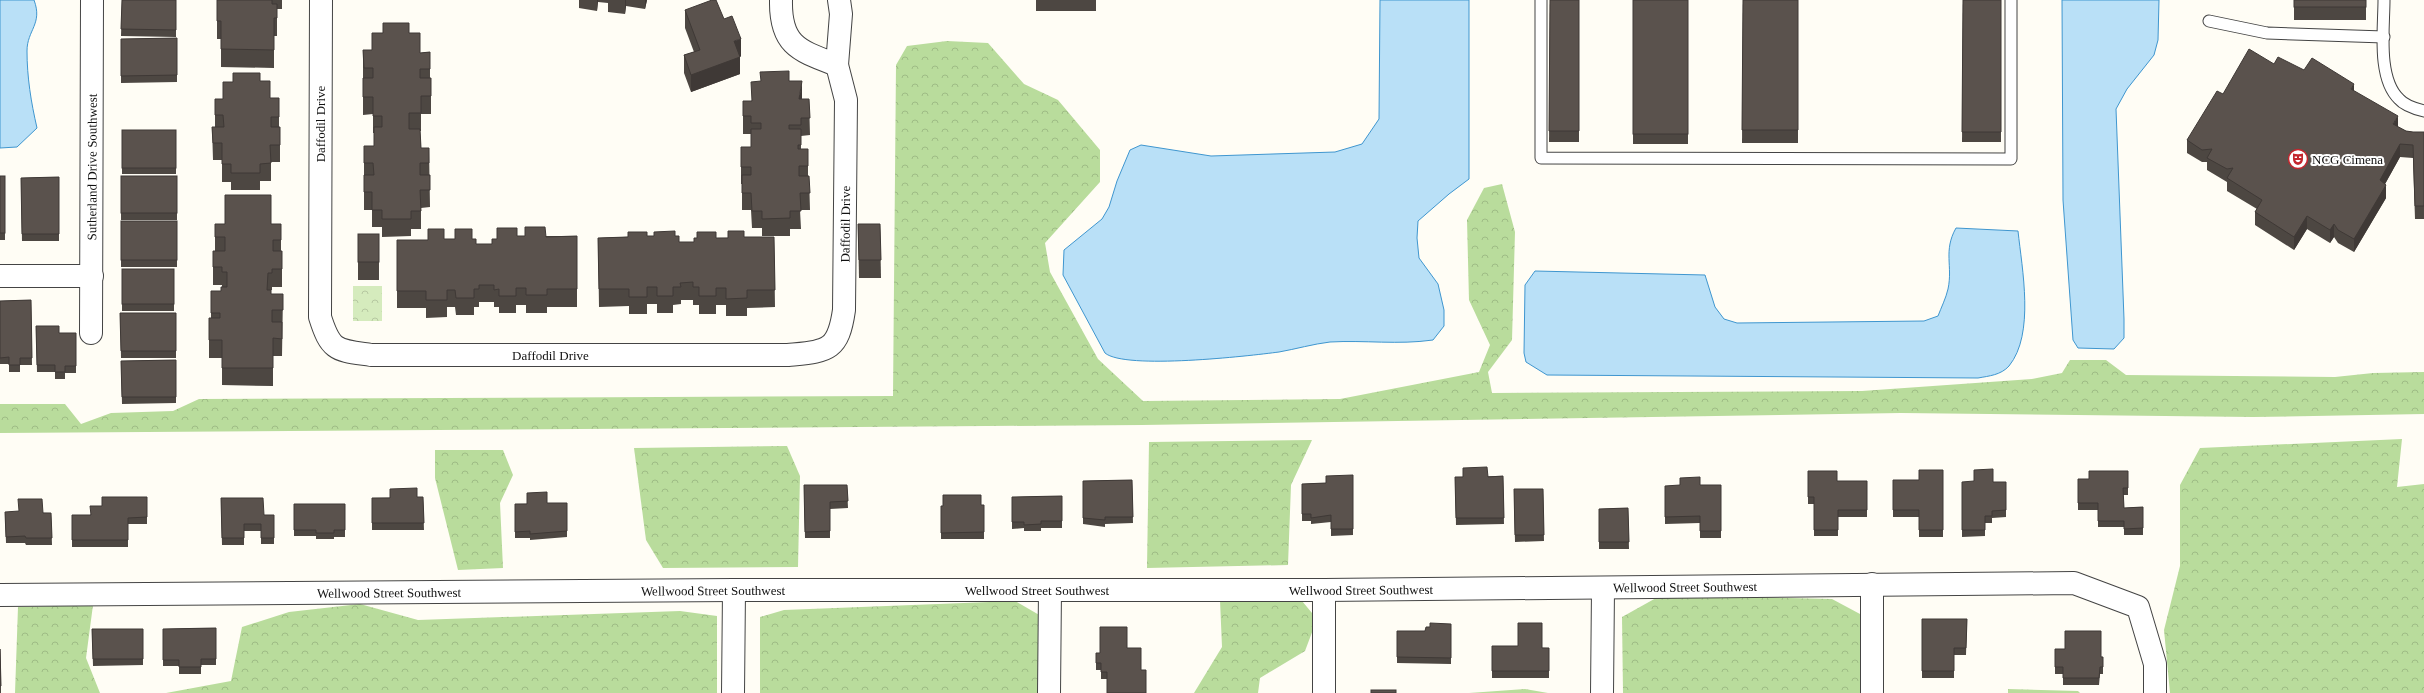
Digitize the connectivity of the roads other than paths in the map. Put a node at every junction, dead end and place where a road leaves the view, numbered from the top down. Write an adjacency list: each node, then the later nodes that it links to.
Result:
1 (92, 0): 13 (street, Sutherland Drive Southwest)
2 (321, 0): 10 (street, Daffodil Drive)
3 (781, 0): 10 (street)
4 (839, 0): 10 (street, Daffodil Drive)
5 (1541, 0): 6 (lane)
6 (2011, 0)
7 (2384, 0): 9 (lane)
8 (2209, 21): 9 (lane)
9 (2384, 37): 11 (lane)
10 (837, 65)
11 (2424, 111)
12 (0, 276): 13 (street)
13 (92, 276): 14 (street, Sutherland Drive Southwest)
14 (92, 333)
15 (1872, 584): 16 (street, Wellwood Street Southwest); 25 (street); 26 (street, Wellwood Street Southwest)
16 (1603, 589): 19 (street, Wellwood Street Southwest); 24 (street)
17 (734, 590): 18 (street, Wellwood Street Southwest); 20 (street, Wellwood Street Southwest); 21 (street)
18 (1050, 590): 19 (street, Wellwood Street Southwest); 22 (street)
19 (1324, 590): 23 (street)
20 (0, 595)
21 (733, 693)
22 (1049, 693)
23 (1324, 693)
24 (1602, 693)
25 (1872, 693)
26 (2155, 693)

